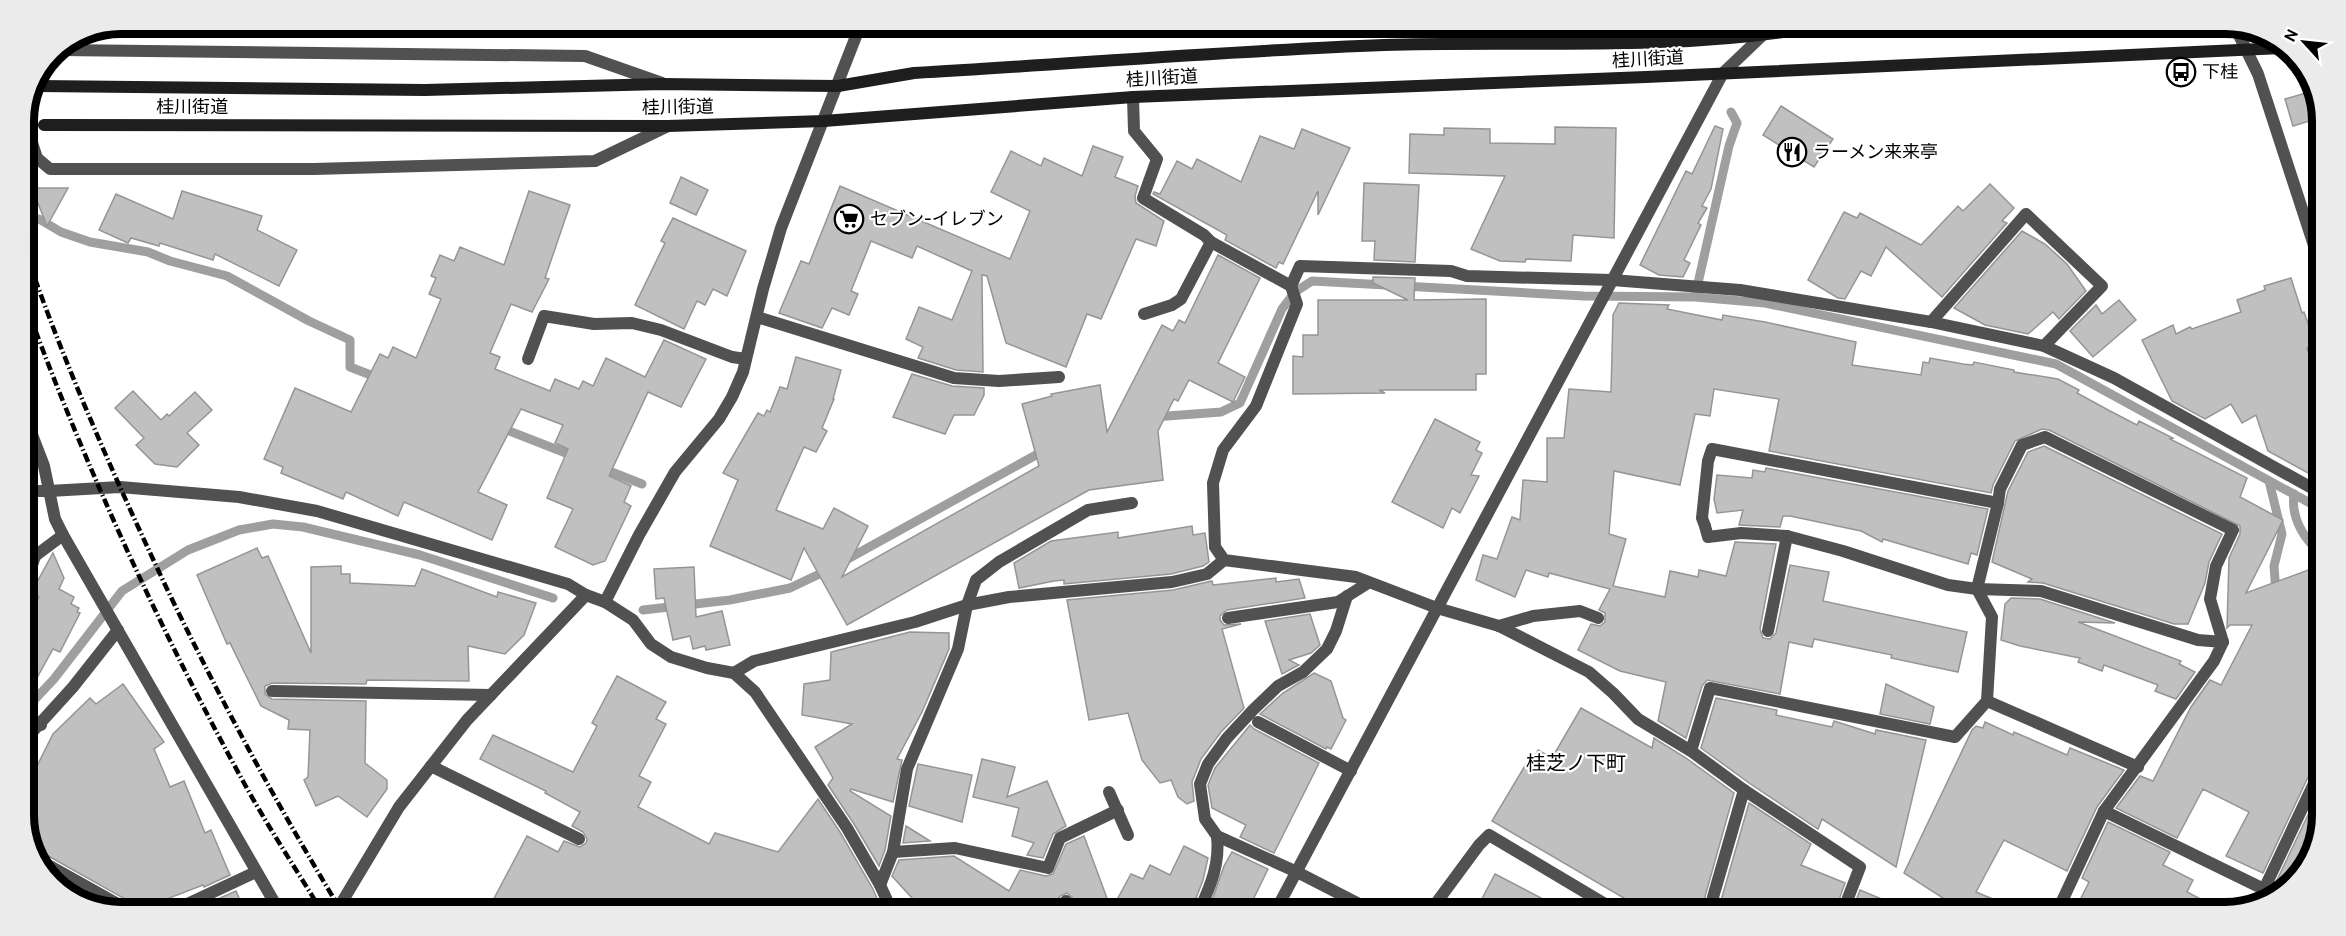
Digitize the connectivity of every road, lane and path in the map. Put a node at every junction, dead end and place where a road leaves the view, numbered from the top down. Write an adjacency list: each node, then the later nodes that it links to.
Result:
1 (854, 35): 11 (street)
2 (1729, 35): 11 (street, 桂川街道)
3 (1764, 35): 8 (street)
4 (2240, 36): 5 (street)
5 (2246, 48): 6 (street, 桂川街道); 8 (street, 桂川街道); 17 (street)
6 (2271, 48)
7 (72, 50): 9 (street)
8 (1723, 73): 12 (street, 桂川街道); 19 (street)
9 (662, 84): 10 (street, 桂川街道); 11 (street, 桂川街道)
10 (42, 86)
11 (838, 86): 13 (street)
12 (1133, 97): 13 (street, 桂川街道); 18 (street)
13 (824, 121): 15 (street, 桂川街道); 22 (street)
14 (44, 125): 15 (street, 桂川街道)
15 (668, 126): 16 (street, bridge)
16 (35, 152)
17 (2311, 237)
18 (1211, 242): 20 (street); 21 (street)
19 (1612, 280): 20 (street); 23 (street); 44 (street)
20 (1291, 286): 37 (street)
21 (1144, 314)
22 (757, 317): 26 (street); 27 (street)
23 (1931, 322): 24 (street); 24 (street)
24 (2044, 346): 29 (street)
25 (528, 359): 26 (street)
26 (746, 359): 42 (street)
27 (1059, 377)
28 (35, 443): 31 (street)
29 (2312, 488)
30 (35, 490): 31 (street)
31 (49, 491): 34 (street); 40 (street)
32 (1132, 502): 43 (street)
33 (1998, 502): 35 (street); 39 (street); 50 (street)
34 (63, 535): 36 (street); 48 (street)
35 (1787, 536): 39 (street); 49 (street)
36 (35, 553)
37 (1224, 560): 38 (street); 43 (street)
38 (1368, 583): 41 (street); 44 (street)
39 (1977, 589): 50 (street); 54 (street)
40 (586, 595): 42 (street); 53 (street)
41 (1347, 596): 45 (street); 69 (street)
42 (605, 602): 51 (street)
43 (967, 605): 51 (street); 71 (street)
44 (1437, 608): 47 (street); 62 (street)
45 (1228, 618)
46 (1598, 618): 47 (street)
47 (1499, 626): 59 (street)
48 (118, 630): 57 (street); 73 (street)
49 (1768, 632)
50 (2223, 642): 61 (street)
51 (734, 673): 75 (street)
52 (272, 691): 53 (street)
53 (491, 695): 60 (street)
54 (1987, 701): 59 (street); 61 (street)
55 (35, 721): 57 (street)
56 (1258, 722): 62 (street)
57 (41, 725): 58 (street)
58 (35, 731)
59 (1691, 751): 64 (street)
60 (431, 766): 70 (street); 81 (street)
61 (2138, 767): 67 (street)
62 (1351, 771): 74 (street)
63 (2312, 788): 76 (street)
64 (1744, 790): 88 (street); 89 (street)
65 (1108, 792): 66 (street)
66 (1118, 810): 68 (street); 71 (street)
67 (2104, 811): 77 (street); 90 (street)
68 (1128, 835)
69 (1217, 836): 74 (street); 83 (street)
70 (579, 839)
71 (893, 852): 75 (street)
72 (51, 867): 78 (street)
73 (256, 872): 79 (street); 80 (street)
74 (1297, 872): 84 (street); 85 (street)
75 (880, 885): 82 (street)
76 (2262, 893)
77 (2259, 895)
78 (113, 901)
79 (192, 902)
80 (274, 902)
81 (342, 902)
82 (888, 902)
83 (1203, 902)
84 (1280, 902)
85 (1355, 902)
86 (1437, 902): 87 (street)
87 (1602, 902)
88 (1712, 902)
89 (1847, 902)
90 (2062, 902)

